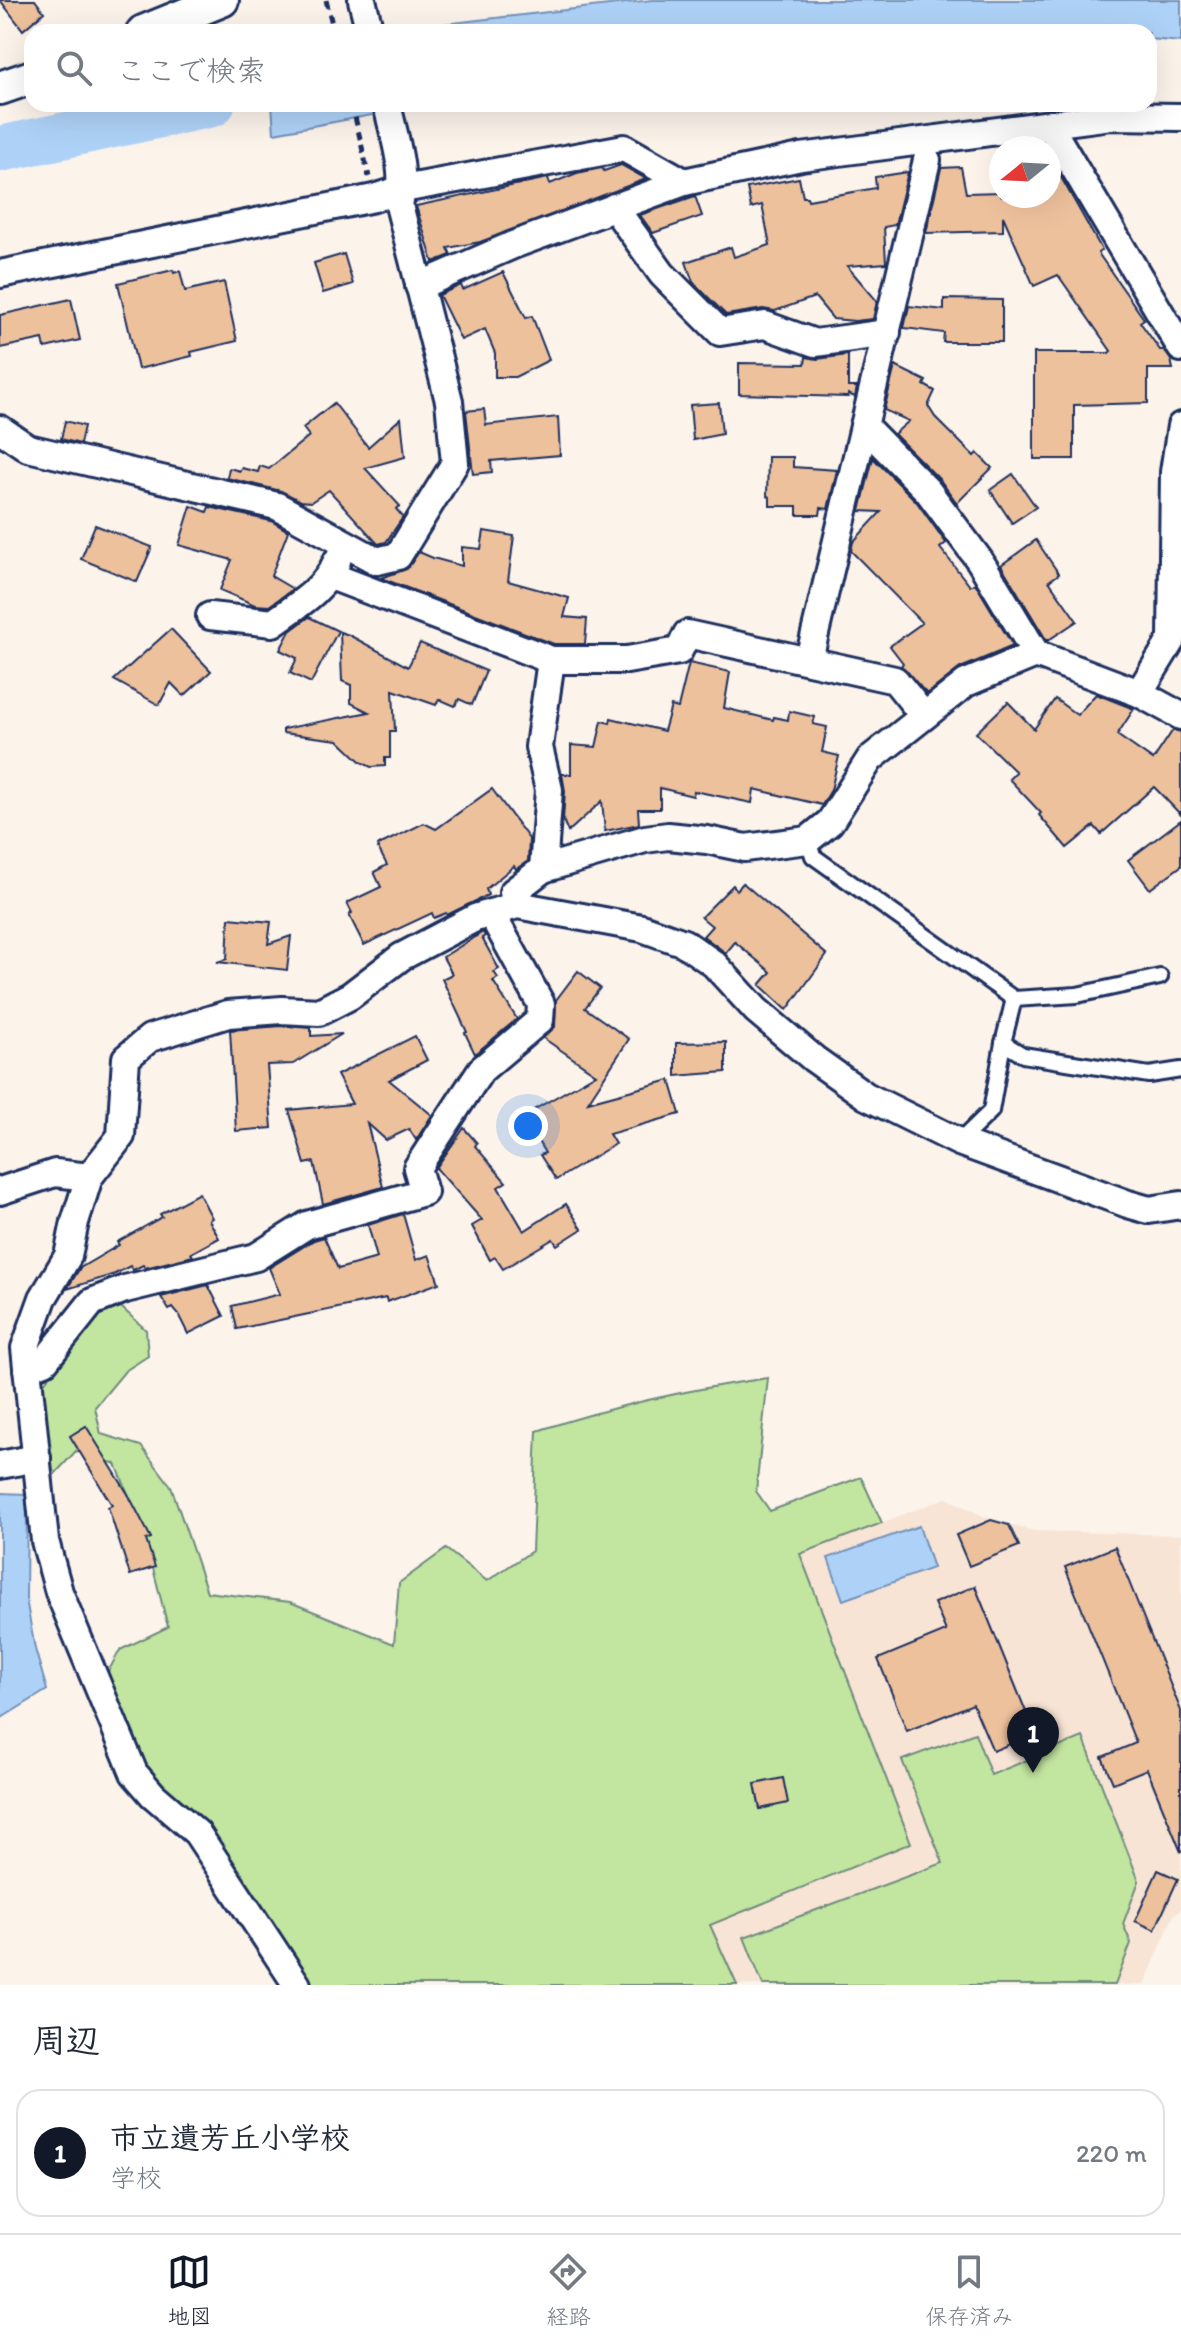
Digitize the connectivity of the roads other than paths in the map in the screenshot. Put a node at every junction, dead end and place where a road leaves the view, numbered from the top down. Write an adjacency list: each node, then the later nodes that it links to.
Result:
1 (222, 0): 2 (street)
2 (163, 24)
3 (24, 80): 4 (street)
4 (0, 88)
5 (389, 112): 11 (street)
6 (1181, 117): 7 (street)
7 (1049, 125): 8 (street); 9 (street); 16 (street)
8 (801, 157): 9 (street); 10 (street)
9 (927, 160): 15 (street)
10 (684, 182): 11 (street); 12 (street)
11 (403, 189): 13 (street); 14 (street)
12 (614, 207): 14 (street); 15 (street)
13 (0, 274)
14 (419, 286): 20 (street)
15 (887, 333): 17 (street)
16 (1181, 348)
17 (864, 426): 23 (street); 24 (street)
18 (1181, 426): 26 (street)
19 (0, 429): 20 (street)
20 (344, 543): 21 (street)
21 (331, 576): 22 (street); 25 (street)
22 (210, 616)
23 (1036, 654): 26 (street); 27 (street)
24 (809, 659): 25 (street); 27 (street)
25 (551, 660): 30 (street)
26 (1139, 693): 28 (street)
27 (924, 716): 29 (street)
28 (1181, 716)
29 (808, 840): 30 (street); 34 (lane)
30 (543, 869): 31 (street)
31 (517, 905): 32 (street); 37 (street)
32 (491, 913): 38 (street); 41 (street)
33 (1160, 977): 34 (lane)
34 (1014, 999): 35 (lane)
35 (1003, 1043): 36 (lane); 37 (lane)
36 (1181, 1070)
37 (959, 1142): 40 (street)
38 (89, 1177): 39 (street); 41 (street)
39 (0, 1191)
40 (1181, 1205)
41 (27, 1368): 42 (street)
42 (37, 1458): 43 (street); 44 (street)
43 (0, 1465)
44 (297, 1985)

